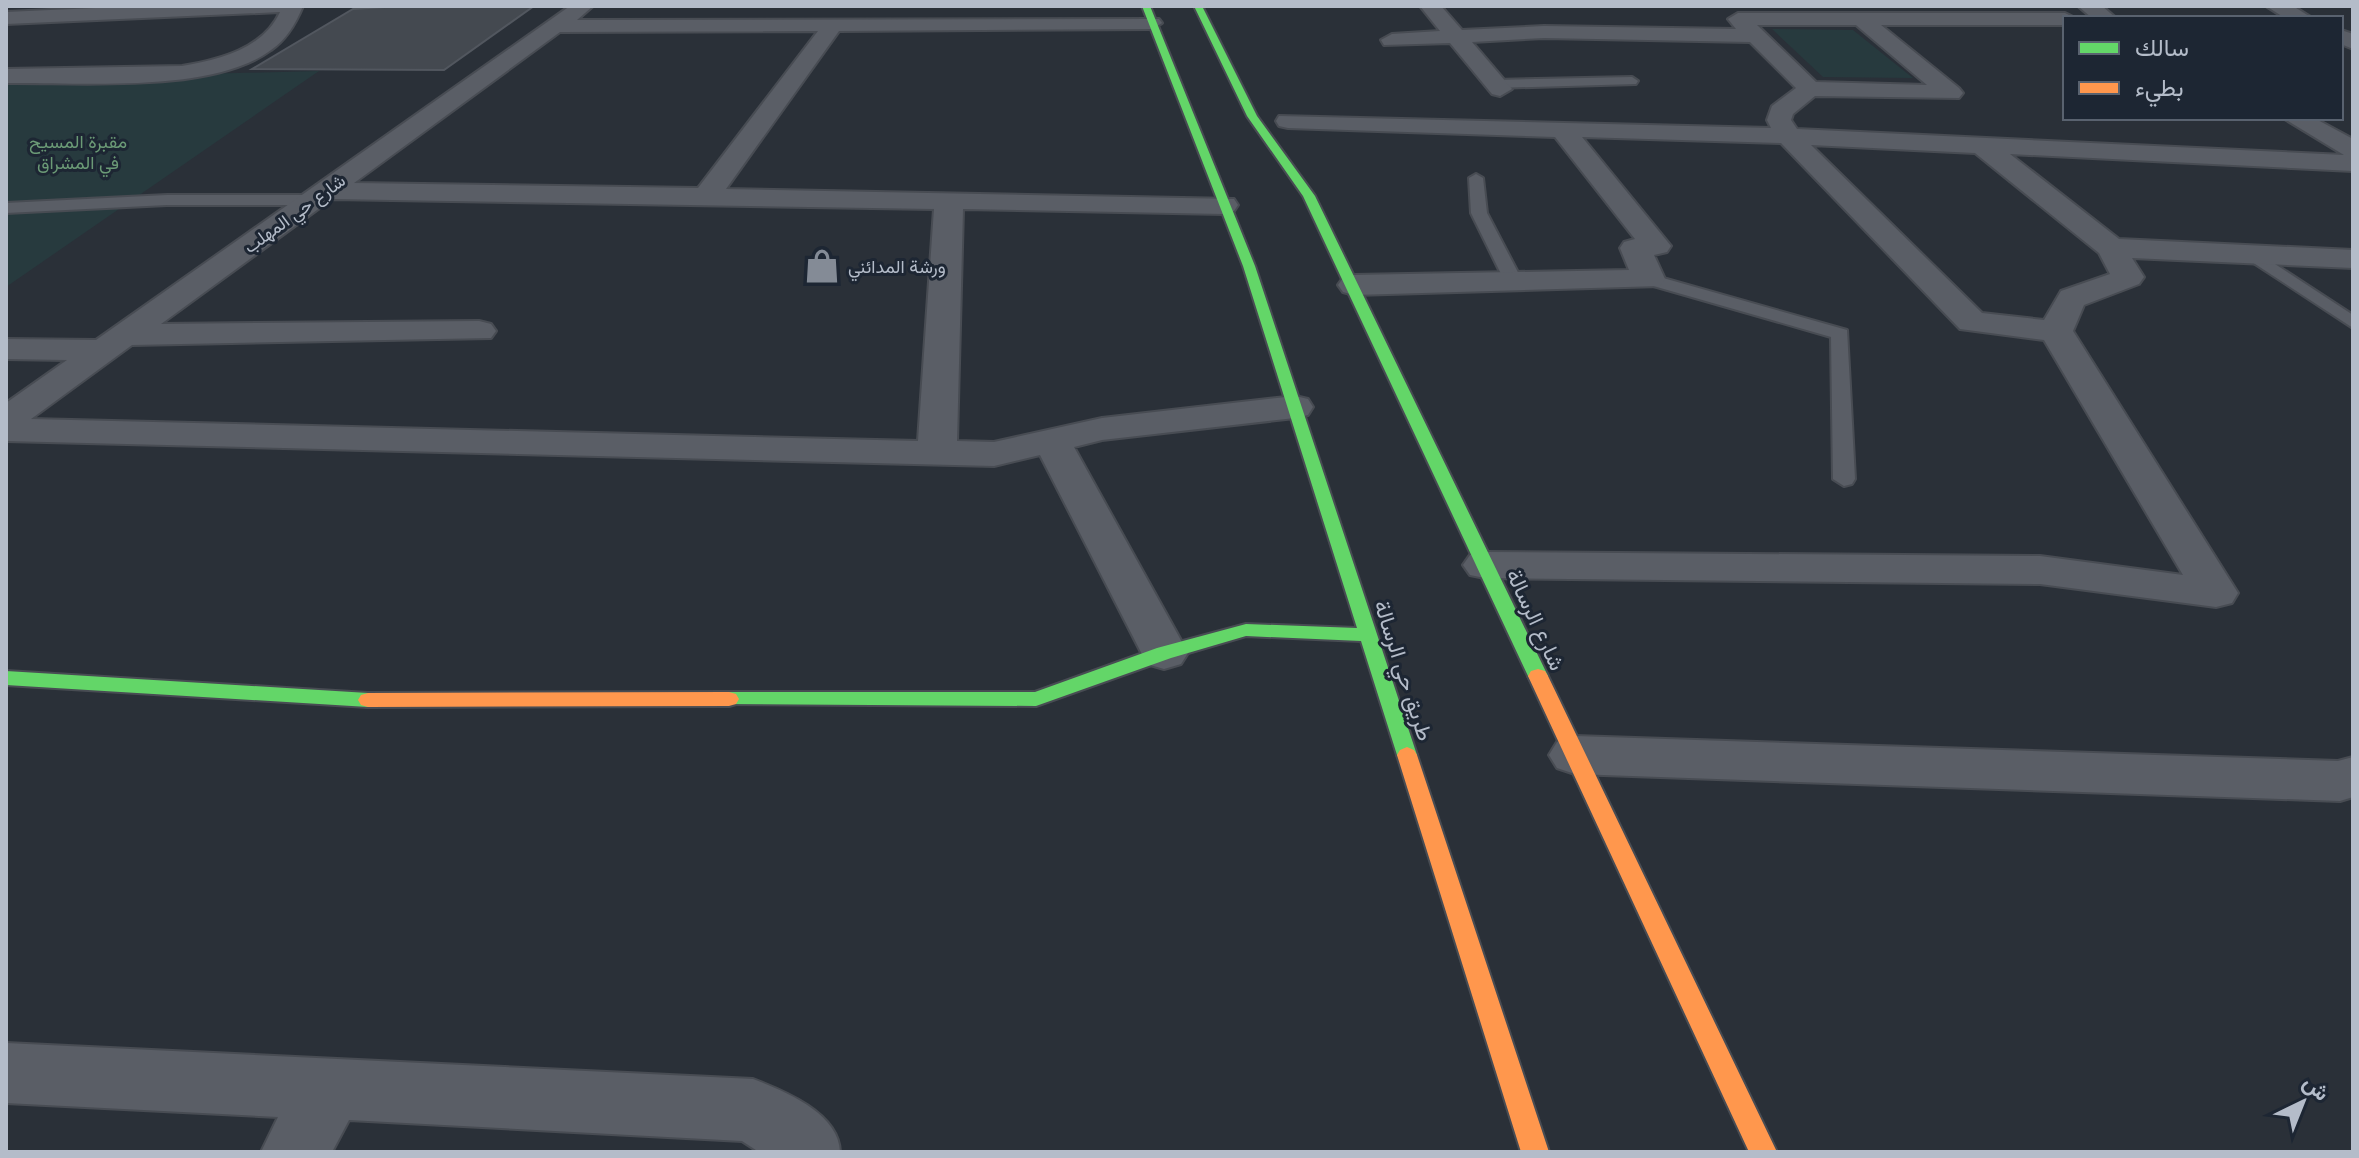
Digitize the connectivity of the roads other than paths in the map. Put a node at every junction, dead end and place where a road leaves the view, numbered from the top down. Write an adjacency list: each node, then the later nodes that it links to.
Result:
1 (279, 6): 9 (street)
2 (293, 6): 17 (street)
3 (583, 6): 13 (street, شارع حي المهلب)
4 (1198, 6): 34 (main road, شارع الرسالة)
5 (1430, 6): 14 (street)
6 (2276, 6): 8 (street)
7 (1149, 14): 12 (street); 36 (main road, طريق حي الرسالة)
8 (2298, 16)
9 (6, 18)
10 (2063, 19): 11 (street)
11 (1862, 20): 15 (street); 20 (street)
12 (833, 25): 13 (street); 33 (street)
13 (555, 26): 32 (street, شارع حي المهلب)
14 (1455, 36): 15 (street); 16 (street); 19 (street)
15 (1756, 36): 20 (street)
16 (1392, 40)
17 (6, 76)
18 (1632, 81): 19 (lane)
19 (1498, 86)
20 (1810, 89): 25 (street)
21 (1285, 115): 24 (street); 34 (main road)
22 (2299, 120): 27 (street)
23 (1215, 126): 36 (main road, طريق حي الرسالة)
24 (1562, 129): 25 (street); 41 (street)
25 (1788, 136): 26 (street); 46 (street)
26 (1983, 146): 28 (street); 38 (street)
27 (2353, 149)
28 (2322, 162): 29 (street); 31 (street)
29 (2353, 163)
30 (1476, 178): 42 (lane)
31 (2353, 183)
32 (320, 195): 33 (street); 37 (lane); 47 (street, شارع حي المهلب)
33 (707, 195): 35 (street)
34 (1309, 196): 43 (main road, شارع الرسالة)
35 (949, 199): 36 (street); 53 (street)
36 (1224, 205): 49 (main road, طريق حي الرسالة)
37 (6, 208)
38 (2111, 248): 39 (street); 46 (street)
39 (2252, 254): 40 (street); 44 (lane)
40 (2353, 259)
41 (1649, 279): 42 (street); 54 (lane)
42 (1514, 282): 43 (street)
43 (1354, 285): 55 (main road, شارع الرسالة)
44 (2353, 323)
45 (479, 331): 47 (street)
46 (2056, 331): 55 (street)
47 (115, 342): 48 (street); 50 (street, شارع حي المهلب)
48 (6, 349)
49 (1295, 407): 52 (street); 56 (main road, طريق حي الرسالة)
50 (6, 420)
51 (6, 430): 53 (street)
52 (1052, 441): 53 (street); 57 (street)
53 (937, 450)
54 (1844, 479)
55 (1485, 565): 59 (main road, شارع الرسالة)
56 (1369, 635): 57 (main road); 65 (main road, طريق حي الرسالة)
57 (1164, 653): 58 (main road)
58 (6, 678)
59 (1575, 755): 60 (street); 66 (main road, شارع الرسالة)
60 (2349, 784)
61 (6, 1073): 62 (street)
62 (332, 1087): 63 (street); 64 (street)
63 (295, 1152)
64 (806, 1152)
65 (1535, 1152)
66 (1763, 1152)

